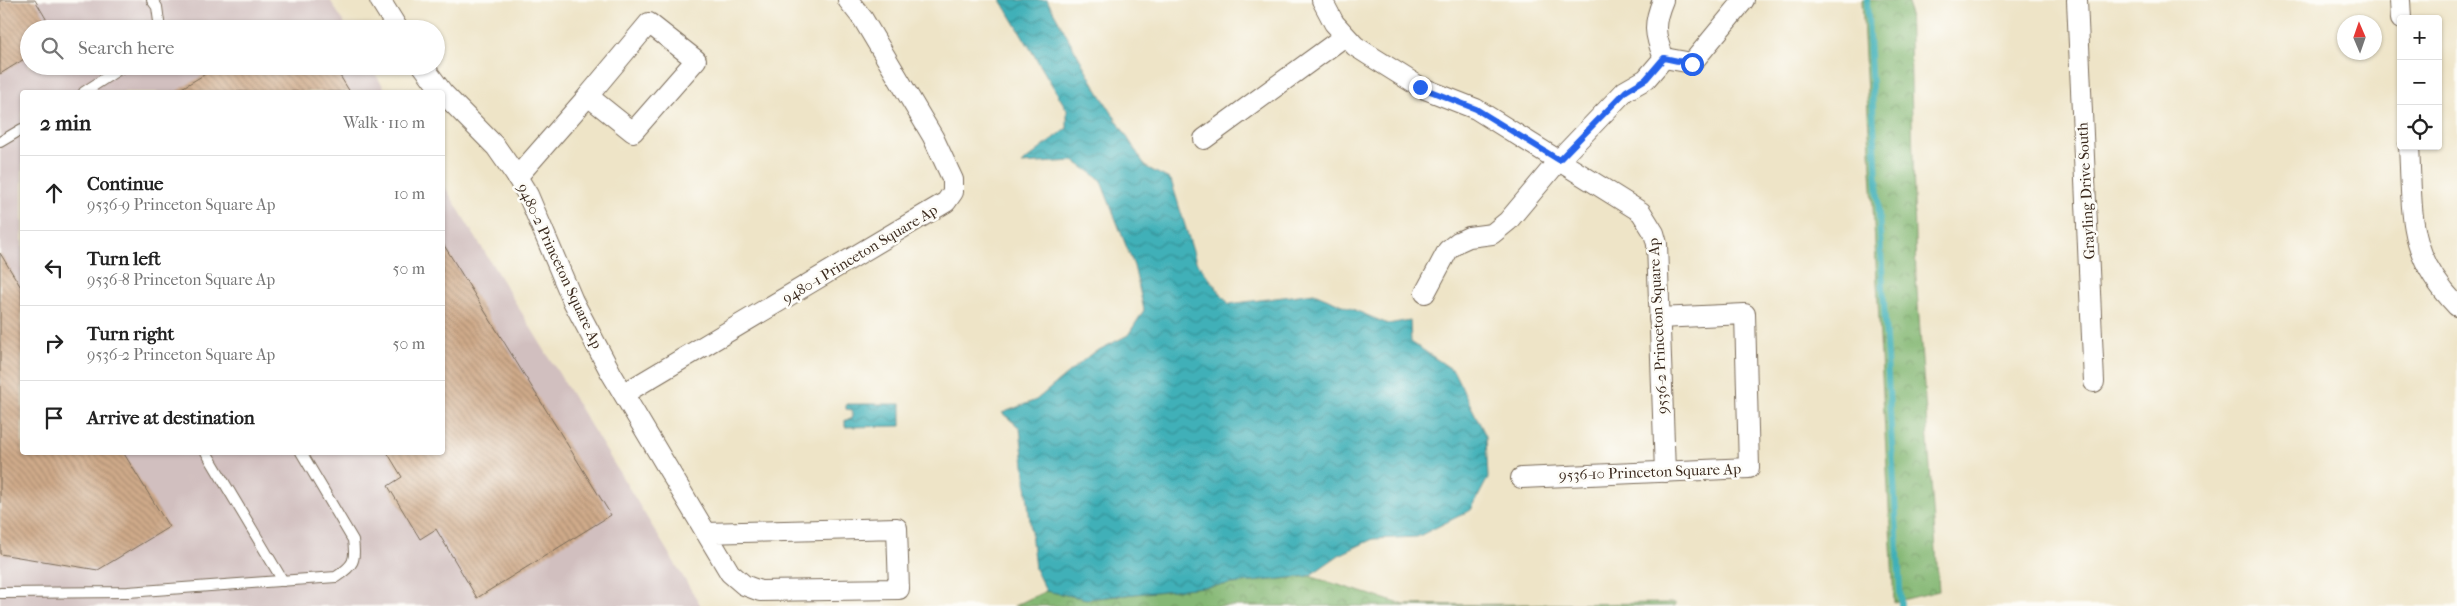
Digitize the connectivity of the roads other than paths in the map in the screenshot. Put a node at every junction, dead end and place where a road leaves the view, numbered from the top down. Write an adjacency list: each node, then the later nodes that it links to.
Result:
1 (152, 0): 10 (lane)
2 (380, 0): 11 (street)
3 (848, 0): 30 (street, 9480-1 Princeton Square Ap)
4 (1322, 0): 12 (street, 9536-2 Princeton Square Ap)
5 (1663, 0): 13 (street)
6 (1744, 0): 13 (street)
7 (2077, 0): 29 (street, Grayling Drive South)
8 (2400, 0): 9 (street)
9 (2401, 15)
10 (158, 20)
11 (392, 20)
12 (1345, 36): 21 (street); 24 (street, 9536-2 Princeton Square Ap)
13 (1664, 58): 24 (street)
14 (110, 75): 16 (lane)
15 (430, 75): 17 (street, 9480-2 Princeton Square Ap)
16 (87, 90)
17 (441, 90)
18 (445, 95): 25 (street, 9480-2 Princeton Square Ap)
19 (588, 96): 19 (street); 25 (street)
20 (20, 130): 22 (lane)
21 (1204, 140)
22 (0, 142)
23 (2409, 150): 27 (street)
24 (1559, 160): 26 (street); 28 (street, 9536-2 Princeton Square Ap)
25 (517, 177): 30 (street, 9480-2 Princeton Square Ap)
26 (1425, 293)
27 (2457, 306)
28 (1659, 318): 33 (street, 9536-2 Princeton Square Ap); 33 (street, 9536-10 Princeton Square Ap)
29 (2094, 382)
30 (624, 392): 35 (street, 9480-2 Princeton Square Ap)
31 (208, 455): 36 (lane)
32 (303, 455): 36 (lane)
33 (1665, 472): 34 (street, 9536-10 Princeton Square Ap)
34 (1521, 478)
35 (706, 533): 35 (street, 9480-2 Princeton Square Ap)
36 (283, 581): 37 (lane)
37 (0, 593)

